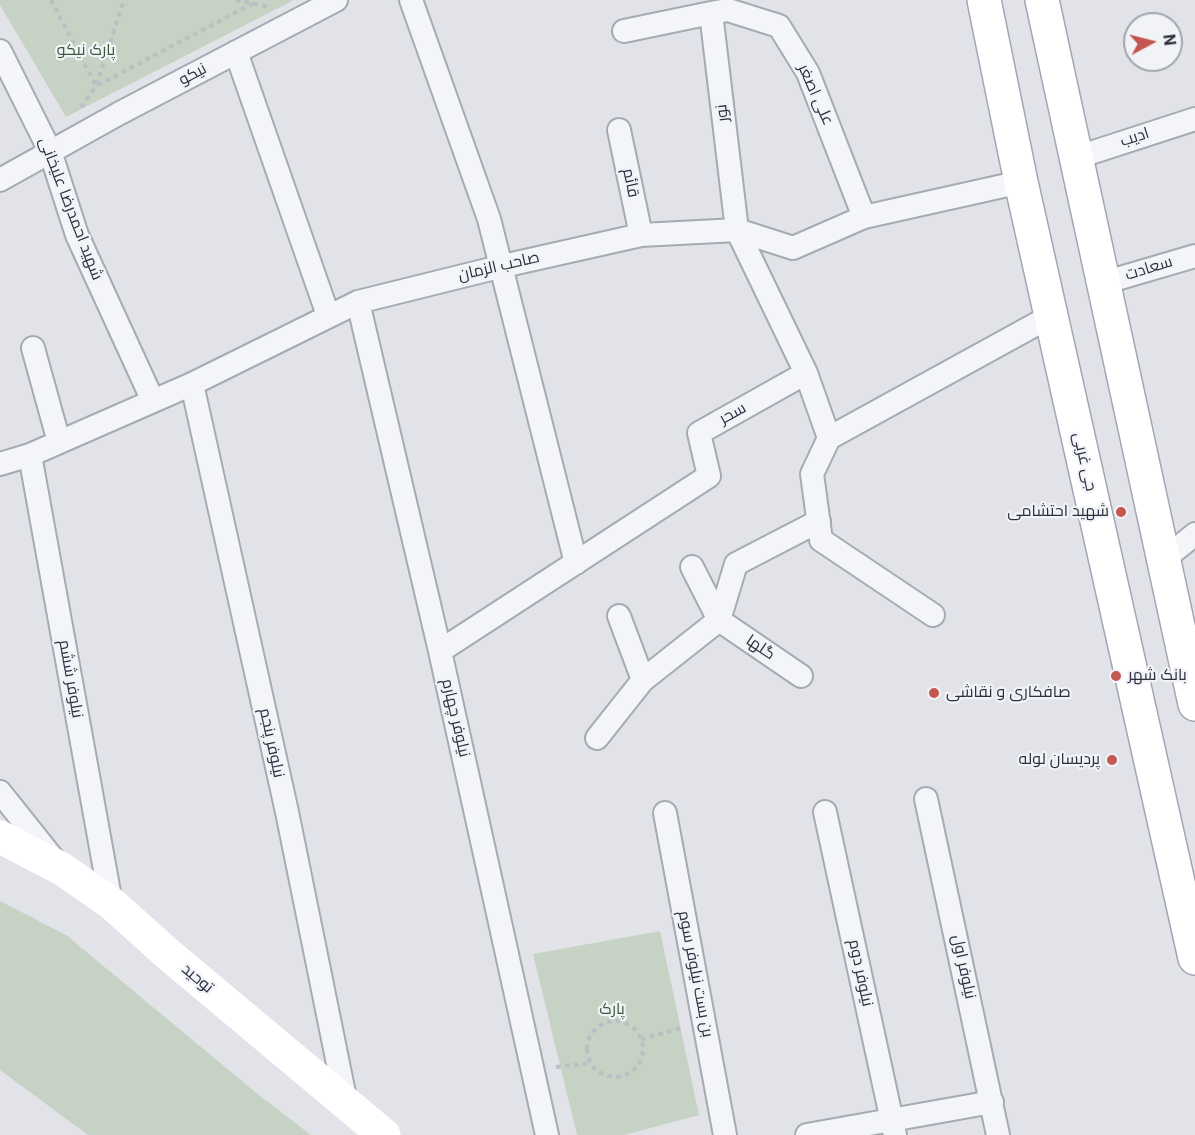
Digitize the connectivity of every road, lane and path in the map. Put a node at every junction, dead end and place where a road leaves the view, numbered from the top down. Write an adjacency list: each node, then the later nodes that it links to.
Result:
1 (51, 0): 13 (path)
2 (124, 0): 13 (path)
3 (250, 0): 13 (path)
4 (336, 0): 8 (street, نیکو)
5 (411, 0): 25 (street)
6 (984, 0): 20 (main road, جی غربی)
7 (1042, 0): 18 (main road)
8 (308, 6): 12 (street, نیکو)
9 (720, 8): 10 (street); 21 (street, علی اصغر); 22 (street, نور)
10 (624, 31)
11 (0, 51): 17 (street, شهید احمدرضا علیخانی)
12 (236, 52): 17 (street, نیکو); 28 (street)
13 (96, 86): 14 (path)
14 (76, 114)
15 (1195, 118): 18 (street, ادیب)
16 (619, 130): 23 (street, قائم)
17 (50, 151): 19 (street); 33 (street, شهید احمدرضا علیخانی)
18 (1075, 158): 26 (main road)
19 (0, 180)
20 (1021, 182): 21 (street, صاحب الزمان); 29 (main road, جی غربی)
21 (864, 217): 22 (street, صاحب الزمان)
22 (737, 230): 23 (street, صاحب الزمان); 31 (street, نور)
23 (641, 235): 25 (street, صاحب الزمان)
24 (1195, 255): 26 (street, سعادت)
25 (502, 266): 27 (street, صاحب الزمان); 41 (street)
26 (1103, 283): 40 (main road)
27 (358, 302): 28 (street, صاحب الزمان); 46 (street, نیلوفر چهارم)
28 (328, 315): 32 (street, صاحب الزمان)
29 (1051, 316): 34 (street); 58 (main road, جی غربی)
30 (33, 348): 35 (street)
31 (806, 373): 34 (street); 41 (street, سحر)
32 (192, 384): 33 (street, صاحب الزمان); 64 (street, نیلوفر پنجم)
33 (153, 401): 35 (street, صاحب الزمان)
34 (829, 438): 38 (street)
35 (59, 442): 36 (street, صاحب الزمان)
36 (30, 455): 37 (street, صاحب الزمان); 57 (street, نیلوفر ششم)
37 (0, 464)
38 (819, 521): 43 (street); 45 (street)
39 (1195, 534): 40 (street)
40 (1163, 560): 49 (main road)
41 (576, 563): 46 (street, سحر)
42 (692, 567): 45 (street)
43 (933, 615)
44 (619, 616): 48 (street)
45 (719, 620): 47 (street, گلها); 48 (street)
46 (440, 651): 62 (street, نیلوفر چهارم)
47 (801, 676)
48 (643, 680): 50 (street)
49 (1195, 704)
50 (597, 738)
51 (0, 792): 56 (street)
52 (926, 799): 63 (street, نیلوفر اول)
53 (825, 812): 65 (street, نیلوفر دوم)
54 (665, 813): 59 (street, بن بست نیلوفر سوم)
55 (0, 837): 56 (main road, توحید)
56 (62, 869): 57 (main road, توحید)
57 (111, 903): 64 (main road, توحید)
58 (1195, 958)
59 (704, 1022): 60 (path); 68 (street, بن بست نیلوفر سوم)
60 (641, 1039): 61 (path); 61 (path)
61 (591, 1063): 62 (path)
62 (532, 1069): 67 (street, نیلوفر چهارم)
63 (992, 1102): 65 (street); 70 (street, نیلوفر اول)
64 (346, 1103): 66 (main road, توحید)
65 (893, 1127): 69 (street)
66 (384, 1135)
67 (547, 1135)
68 (725, 1135)
69 (807, 1135)
70 (998, 1135)

